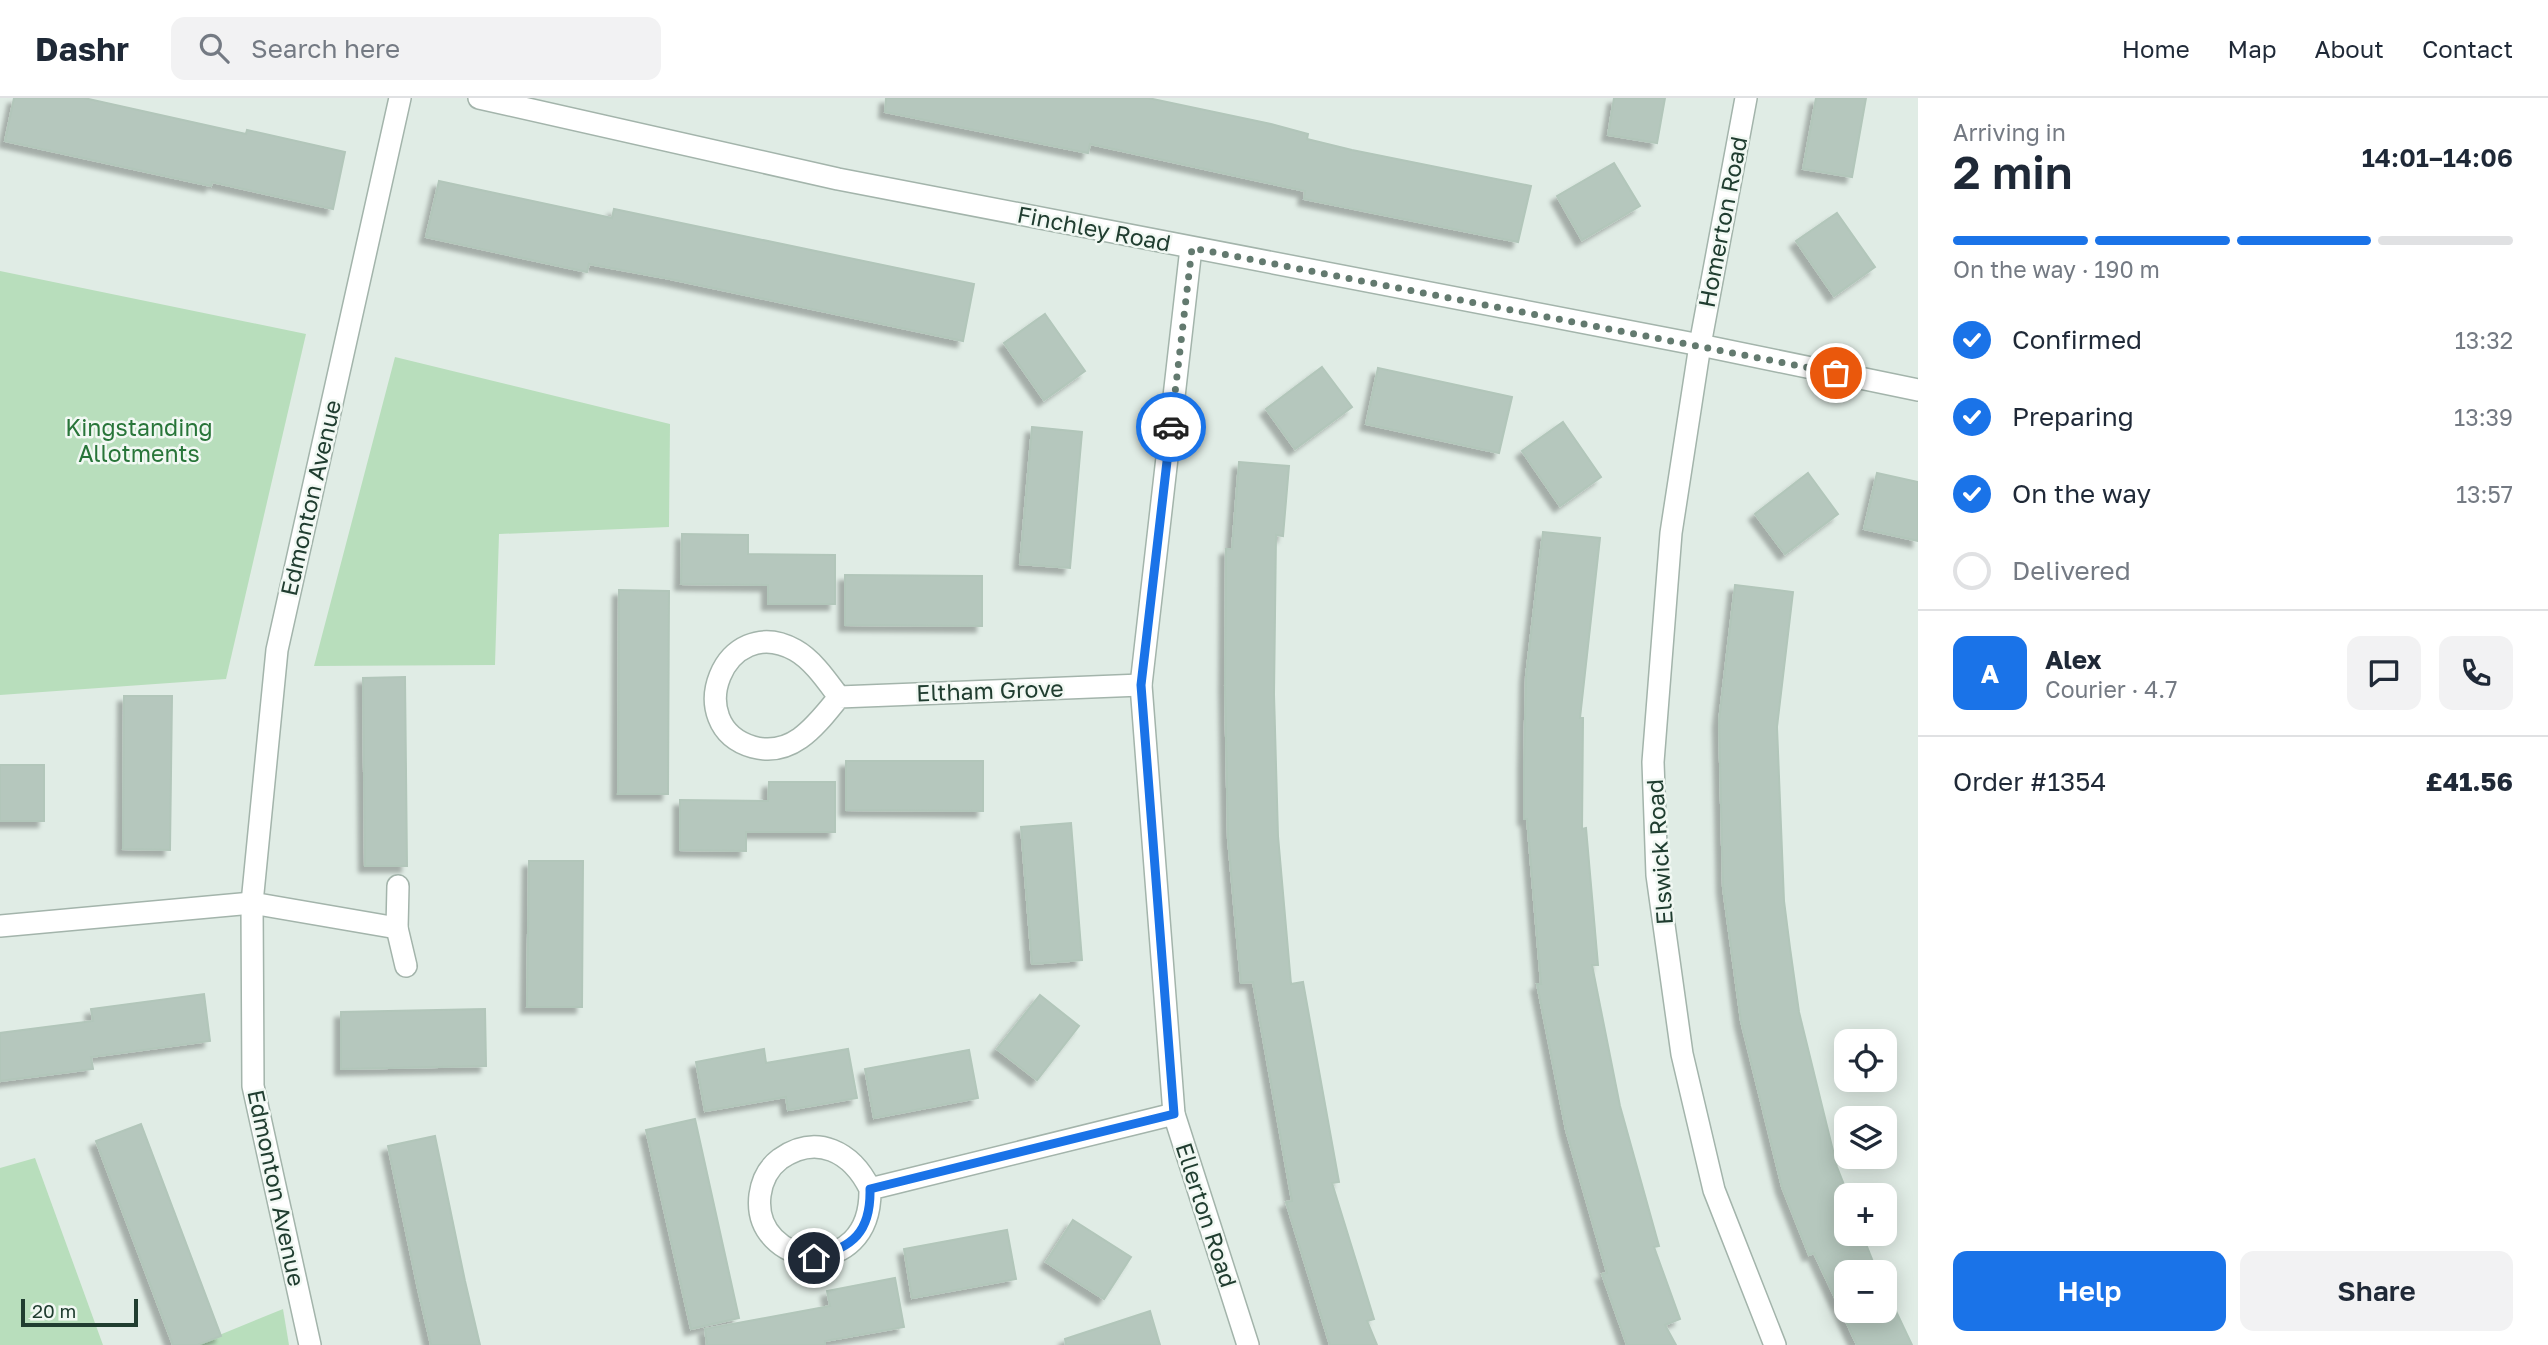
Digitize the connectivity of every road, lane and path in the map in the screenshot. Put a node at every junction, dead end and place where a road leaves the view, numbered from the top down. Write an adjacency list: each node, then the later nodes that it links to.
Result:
1 (400, 98): 10 (street, Edmonton Avenue)
2 (479, 98): 4 (street, Finchley Road)
3 (1746, 98): 5 (street, Homerton Road)
4 (1192, 248): 5 (street, Finchley Road); 7 (street, Ellerton Road)
5 (1700, 345): 6 (street, Finchley Road); 18 (street, Elswick Road)
6 (1918, 390)
7 (1141, 685): 8 (street, Eltham Grove); 14 (street, Ellerton Road)
8 (839, 697): 8 (street)
9 (397, 886): 12 (street)
10 (253, 903): 11 (street); 12 (street); 16 (street, Edmonton Avenue)
11 (0, 926)
12 (397, 928): 13 (street)
13 (406, 966)
14 (1174, 1114): 15 (street); 17 (street, Ellerton Road)
15 (870, 1189): 15 (street)
16 (310, 1345)
17 (1248, 1345)
18 (1775, 1345)

